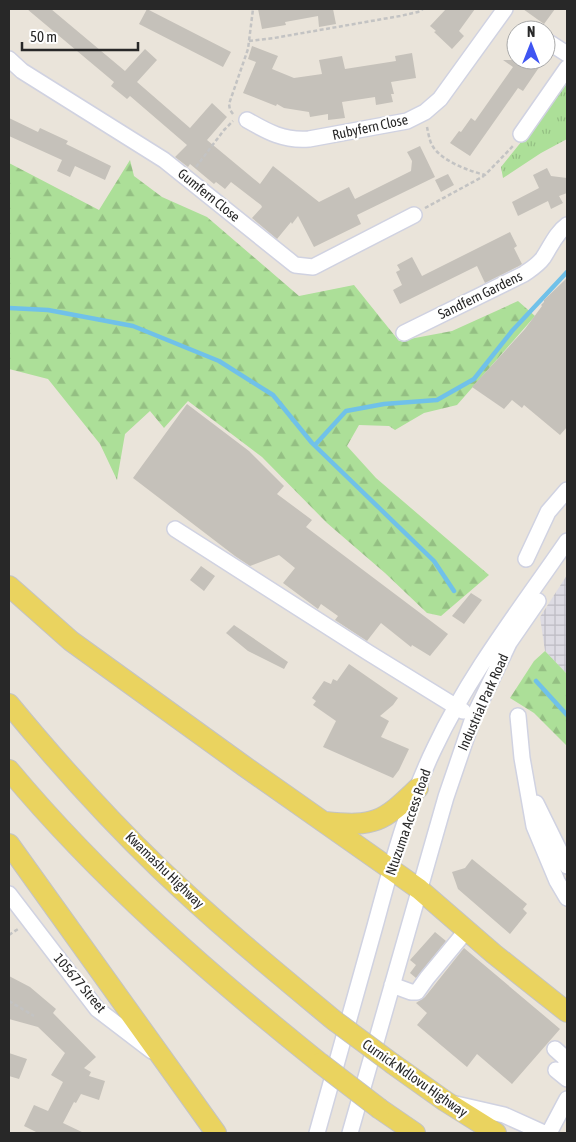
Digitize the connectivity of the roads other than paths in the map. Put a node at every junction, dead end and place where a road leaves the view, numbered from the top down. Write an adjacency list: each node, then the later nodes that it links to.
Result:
1 (505, 9): 6 (street, Rubyfern Close)
2 (556, 47): 3 (street)
3 (567, 54)
4 (9, 59): 8 (street, Gumfern Close)
5 (567, 68): 7 (street)
6 (247, 120)
7 (522, 134)
8 (414, 215)
9 (567, 225): 10 (street, Sandfern Gardens)
10 (404, 333)
11 (567, 490): 15 (street)
12 (176, 529): 18 (street)
13 (567, 541): 18 (street, Ntuzuma Access Road)
14 (567, 556): 20 (street, Industrial Park Road)
15 (526, 558)
16 (9, 586): 24 (main road)
17 (9, 704): 34 (main road, Kwamashu Highway)
18 (456, 706): 20 (street); 23 (street, Ntuzuma Access Road)
19 (518, 716): 22 (street)
20 (473, 718): 28 (street, Industrial Park Road)
21 (9, 770): 43 (main road, bridge)
22 (528, 785): 26 (street); 30 (street)
23 (418, 788): 24 (main road); 27 (street, Ntuzuma Access Road)
24 (324, 821): 27 (main road)
25 (9, 844): 36 (main road)
26 (567, 866)
27 (390, 870): 28 (main road); 41 (street, Ntuzuma Access Road)
28 (419, 889): 31 (main road); 32 (street)
29 (9, 894): 36 (street, 105677 Street)
30 (567, 898)
31 (466, 931): 32 (street); 33 (main road)
32 (392, 985): 42 (street)
33 (567, 1012)
34 (335, 1021): 39 (main road, Curnick Ndlovu Highway, bridge)
35 (556, 1049): 37 (street)
36 (163, 1060): 40 (main road)
37 (564, 1072)
38 (567, 1099): 46 (street)
39 (445, 1101): 44 (main road, Curnick Ndlovu Highway); 45 (street)
40 (216, 1133)
41 (318, 1133)
42 (350, 1133)
43 (415, 1133)
44 (496, 1133)
45 (544, 1133)
46 (549, 1133)

